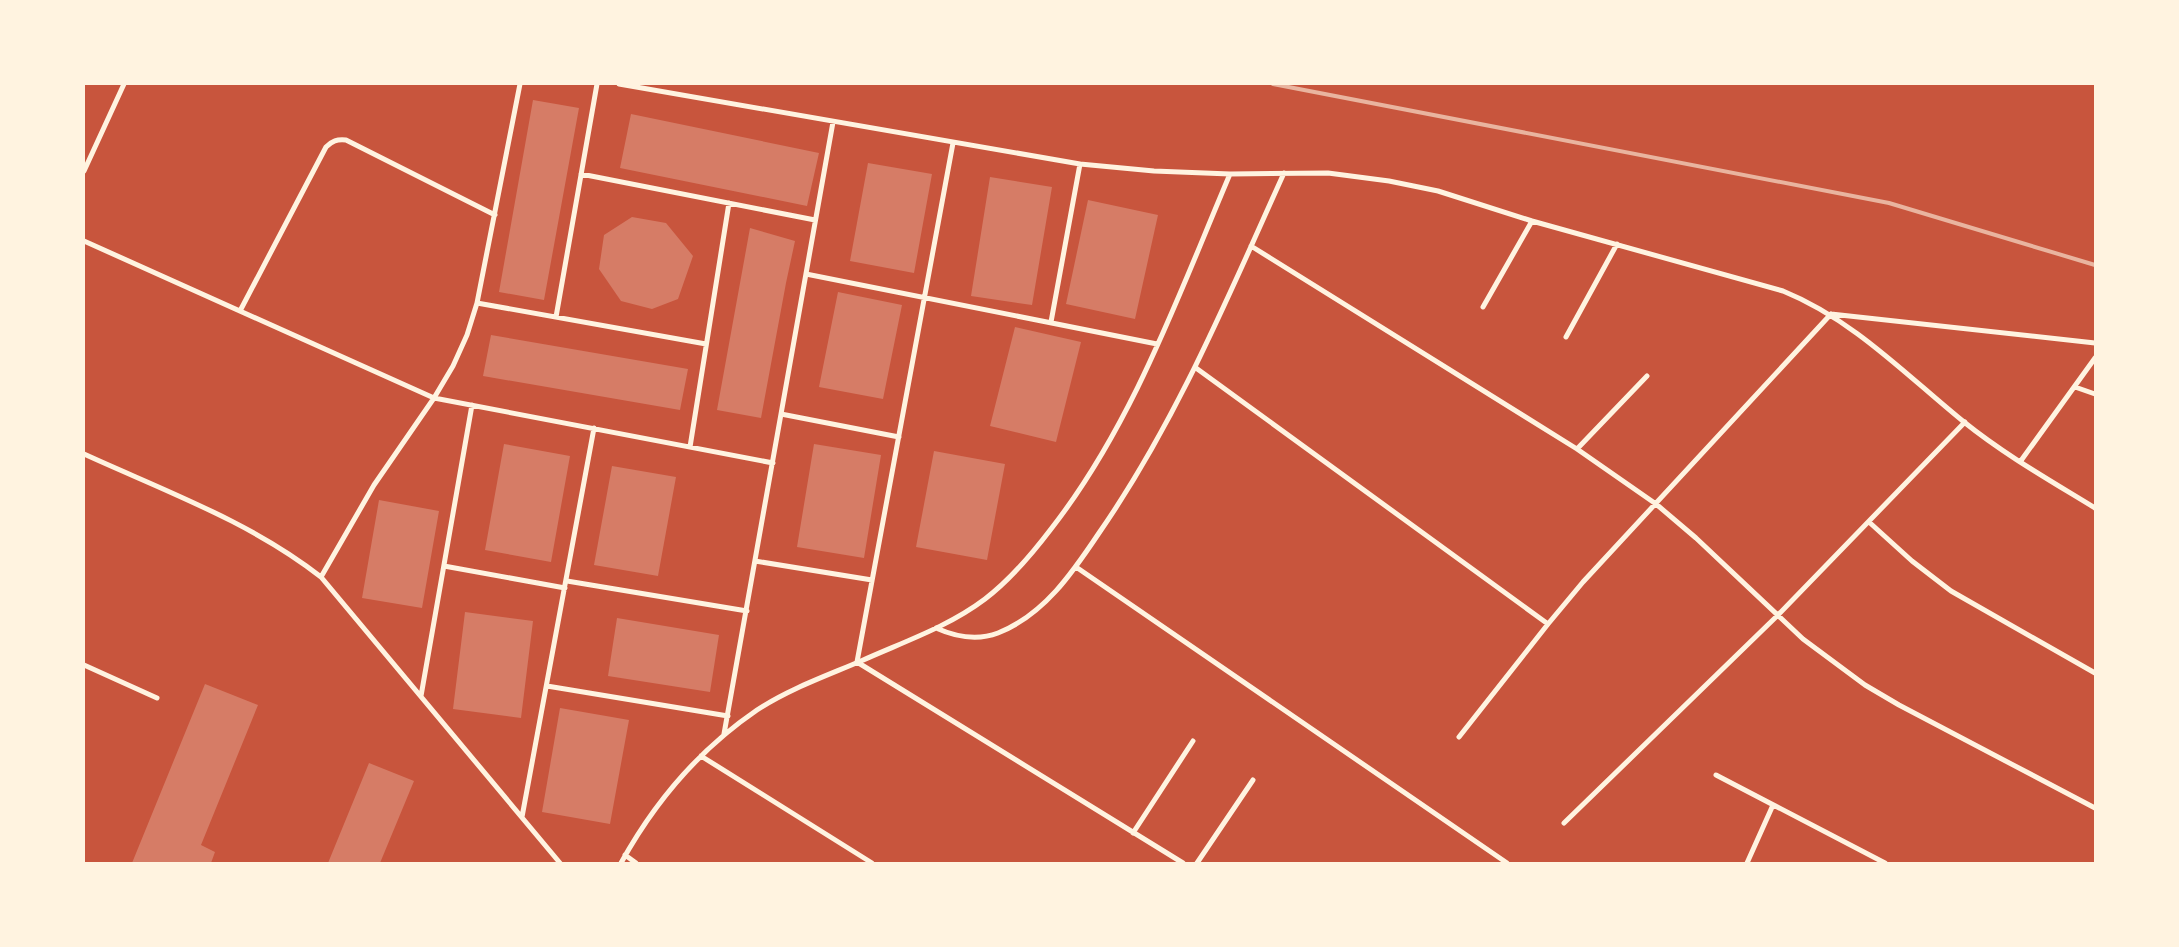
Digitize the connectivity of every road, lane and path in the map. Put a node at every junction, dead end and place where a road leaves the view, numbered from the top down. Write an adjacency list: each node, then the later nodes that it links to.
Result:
1 (124, 84): 8 (street)
2 (520, 84): 13 (street)
3 (597, 84): 9 (street)
4 (619, 84): 5 (street)
5 (833, 122): 6 (street); 14 (street)
6 (954, 142): 7 (street); 20 (street)
7 (1080, 164): 10 (street); 26 (street)
8 (84, 171)
9 (581, 174): 12 (street); 25 (street)
10 (1230, 174): 11 (street); 30 (street)
11 (1284, 174): 15 (street); 18 (street)
12 (729, 203): 14 (street); 29 (street)
13 (494, 215): 21 (street); 23 (street)
14 (816, 220): 19 (street)
15 (1532, 221): 17 (street); 22 (street)
16 (84, 241): 23 (street)
17 (1617, 244): 24 (street); 27 (street)
18 (1251, 246): 32 (street); 43 (street)
19 (806, 274): 20 (street); 38 (street)
20 (925, 297): 26 (street); 41 (street)
21 (477, 303): 25 (street); 36 (street)
22 (1483, 307)
23 (240, 311): 36 (street)
24 (1831, 314): 28 (street); 39 (street); 47 (street)
25 (556, 317): 29 (street)
26 (1051, 322): 30 (street)
27 (1566, 337)
28 (2095, 343)
29 (706, 344): 42 (street)
30 (1158, 344): 60 (street)
31 (2095, 358): 34 (street)
32 (1196, 368): 52 (street); 59 (street)
33 (1647, 376): 43 (street)
34 (2075, 387): 35 (street); 45 (street)
35 (2095, 394)
36 (434, 398): 37 (street); 53 (street)
37 (472, 405): 40 (street); 51 (street)
38 (781, 414): 41 (street); 46 (street)
39 (1965, 422): 45 (street); 49 (street)
40 (594, 428): 42 (street); 55 (street)
41 (899, 437): 54 (street)
42 (690, 447): 46 (street)
43 (1576, 449): 47 (street)
44 (84, 454): 53 (street)
45 (2020, 462): 48 (street)
46 (773, 463): 50 (street)
47 (1656, 504): 58 (street); 59 (street)
48 (2095, 508)
49 (1869, 522): 58 (street); 63 (street)
50 (755, 561): 54 (street); 57 (street)
51 (444, 566): 56 (street); 65 (street)
52 (1076, 567): 60 (street); 87 (street)
53 (322, 578): 65 (street)
54 (872, 580): 61 (street)
55 (567, 581): 56 (street); 57 (street)
56 (565, 588): 64 (street)
57 (746, 611): 67 (street)
58 (1777, 616): 75 (street); 77 (street)
59 (1548, 624): 69 (street)
60 (936, 628): 61 (street)
61 (857, 662): 68 (street); 78 (street)
62 (84, 664): 66 (street)
63 (2095, 673)
64 (547, 686): 67 (street); 76 (street)
65 (421, 696): 76 (street)
66 (157, 698)
67 (728, 716): 68 (street)
68 (724, 735): 71 (street)
69 (1459, 736)
70 (1194, 741): 78 (street)
71 (701, 756): 79 (street); 84 (street)
72 (1716, 775): 74 (street)
73 (1253, 780): 86 (street)
74 (1773, 805): 80 (street); 88 (street)
75 (2095, 808)
76 (522, 817): 81 (street)
77 (1564, 823)
78 (1132, 832): 85 (street)
79 (625, 856): 82 (street); 83 (street)
80 (1873, 860): 89 (street)
81 (560, 863)
82 (621, 863)
83 (636, 863)
84 (872, 863)
85 (1183, 863)
86 (1197, 863)
87 (1507, 863)
88 (1747, 863)
89 (1885, 863)

